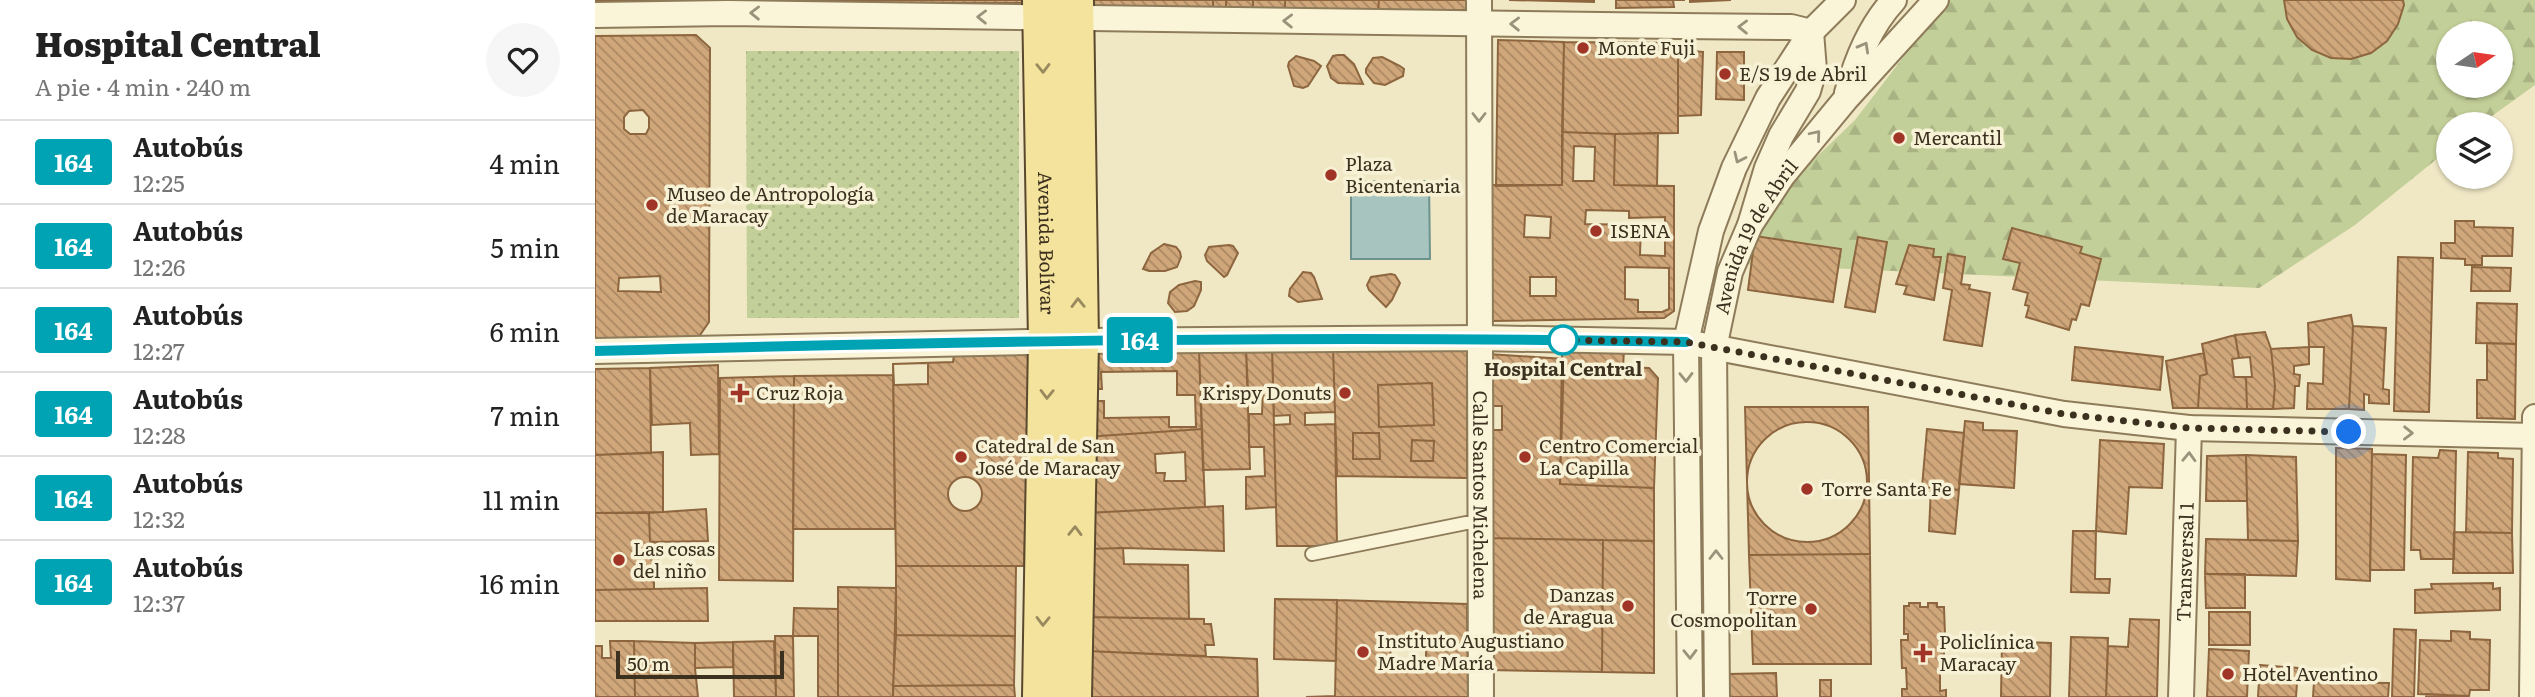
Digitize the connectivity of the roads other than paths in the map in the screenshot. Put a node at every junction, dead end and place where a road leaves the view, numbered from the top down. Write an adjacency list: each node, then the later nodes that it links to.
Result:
1 (1843, 0): 7 (street, Avenida 19 de Abril)
2 (1894, 0): 8 (street, one-way to 2)
3 (1936, 0): 8 (street, Avenida 19 de Abril)
4 (1058, 9): 5 (street, one-way to 4); 6 (street, one-way to 6); 11 (main road, Avenida Bolívar)
5 (1479, 12): 7 (street, one-way to 5); 10 (street, Calle Santos Michelena, one-way to 10)
6 (595, 15)
7 (1811, 32): 9 (street); 12 (street, Avenida 19 de Abril, one-way to 12)
8 (1845, 100): 9 (street, Avenida 19 de Abril, one-way to 8)
9 (1750, 225): 13 (street, Avenida 19 de Abril)
10 (1480, 338): 11 (street); 12 (street); 18 (street, Calle Santos Michelena)
11 (1063, 341): 14 (street); 20 (main road, Avenida Bolívar, one-way to 20); 21 (main road, Avenida Bolívar, one-way to 11)
12 (1686, 342): 13 (street); 23 (street, Avenida 19 de Abril, one-way to 23)
13 (1714, 348): 16 (street); 24 (street, Avenida 19 de Abril, one-way to 13)
14 (595, 351)
15 (2535, 417): 17 (street)
16 (2189, 428): 17 (street, one-way to 17); 25 (street, Transversal 1, one-way to 16)
17 (2535, 436): 26 (street)
18 (1480, 523): 19 (lane); 22 (street, Calle Santos Michelena)
19 (1312, 554)
20 (1042, 697)
21 (1072, 697)
22 (1481, 697)
23 (1690, 697)
24 (1717, 697)
25 (2181, 697)
26 (2532, 697)

